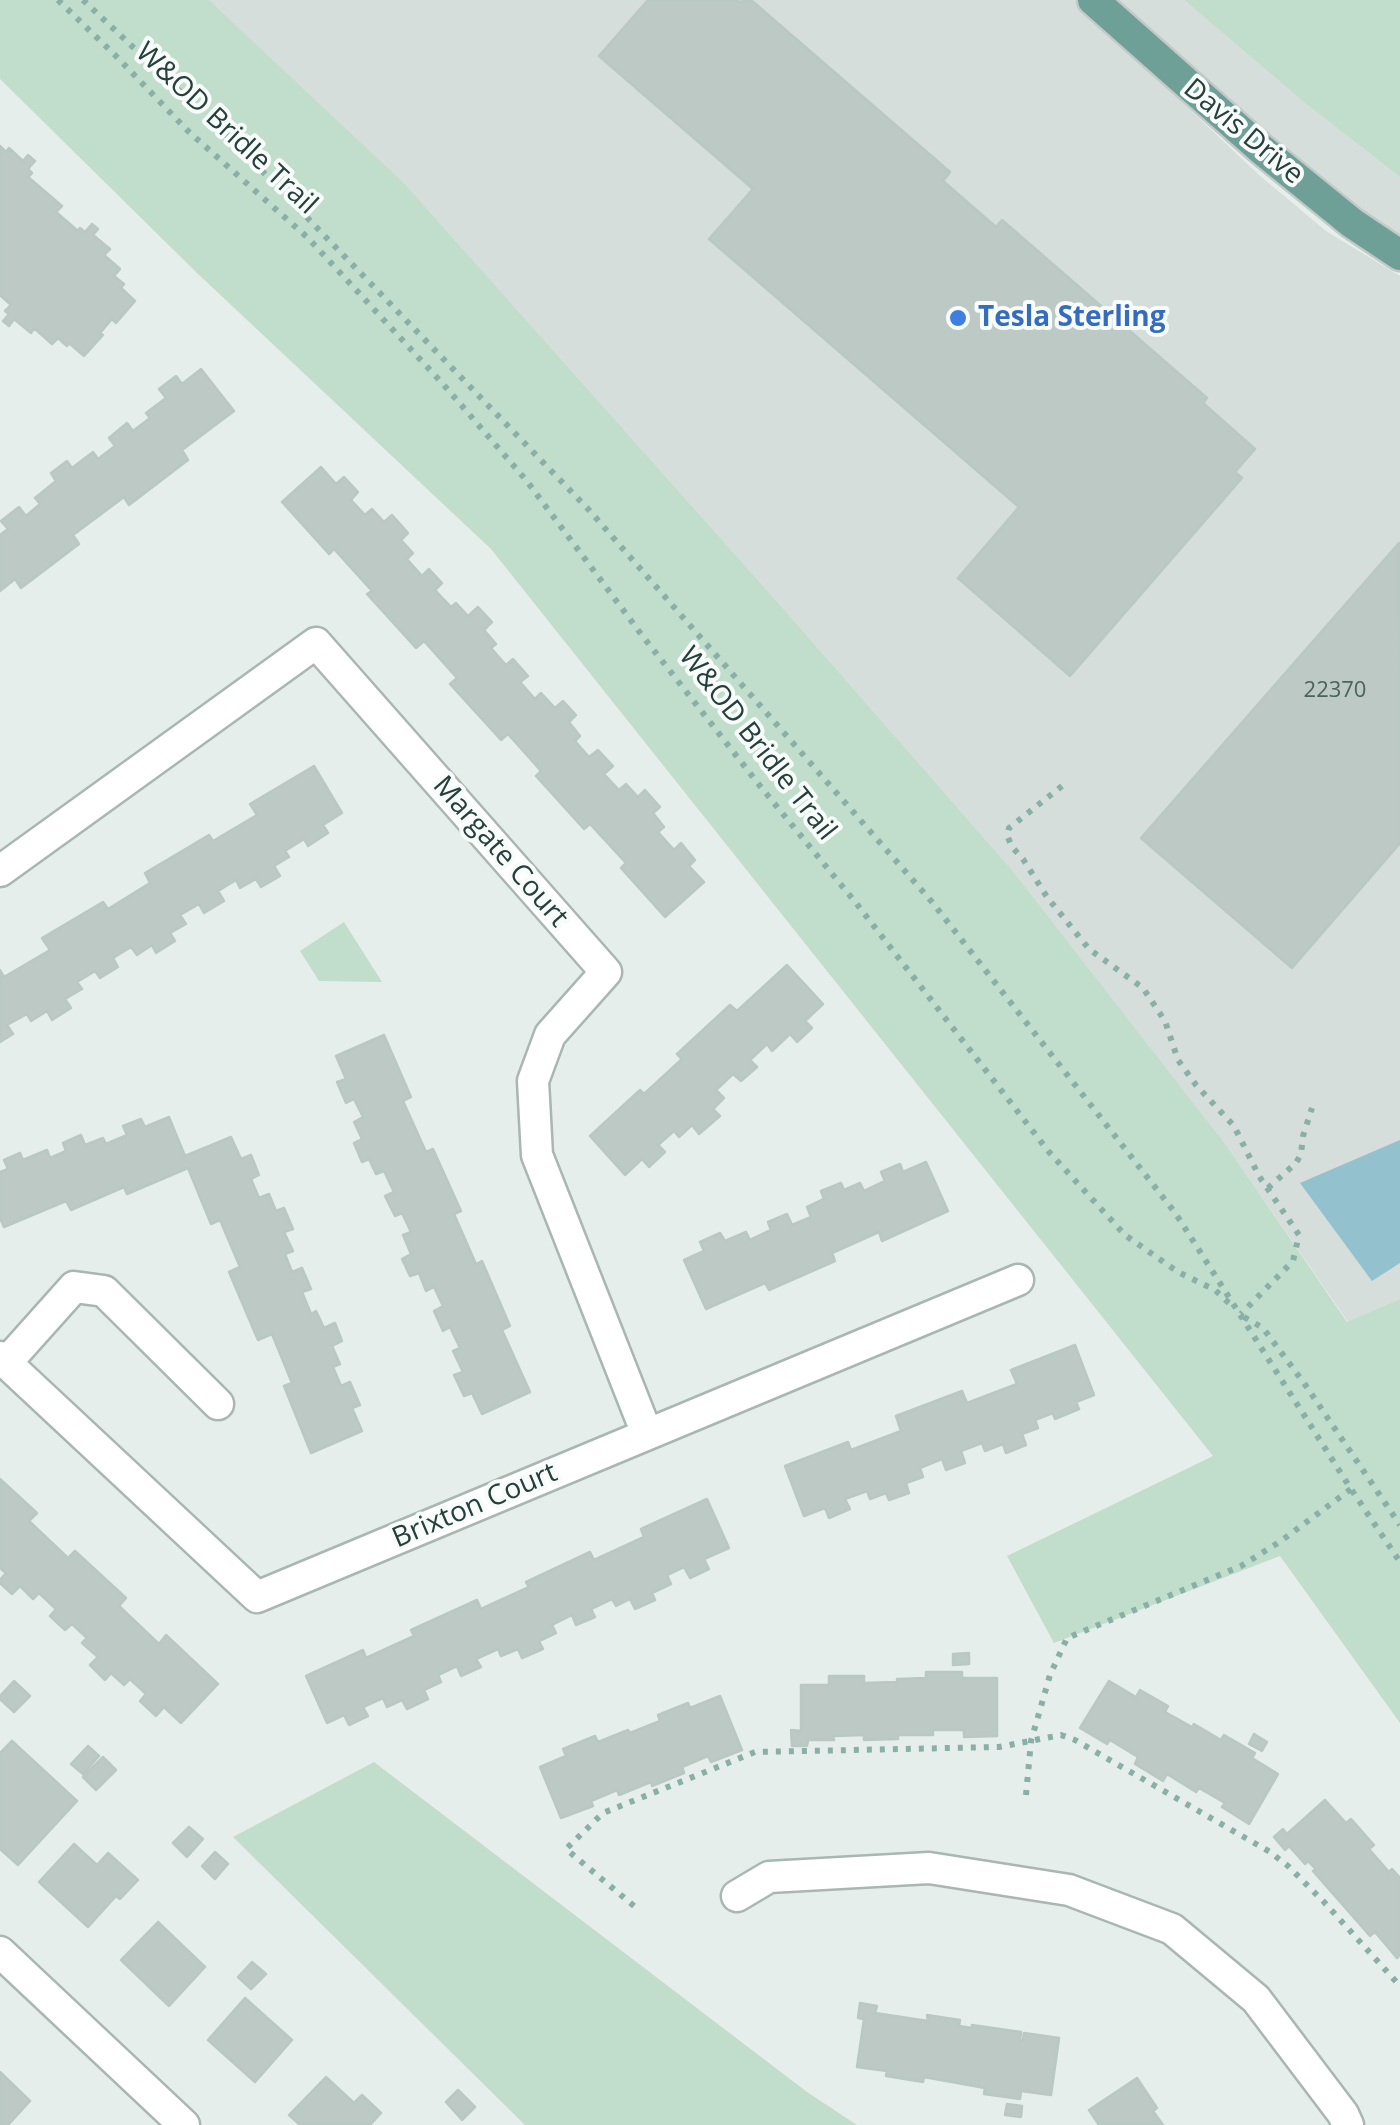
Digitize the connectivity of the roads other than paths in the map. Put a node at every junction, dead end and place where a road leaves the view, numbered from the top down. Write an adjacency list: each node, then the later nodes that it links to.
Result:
1 (1094, 0): 2 (main road, Davis Drive)
2 (1400, 255)
3 (0, 871): 7 (street, Margate Court)
4 (1018, 1280): 7 (street, Brixton Court)
5 (3, 1360): 6 (street); 7 (street, Brixton Court)
6 (218, 1404)
7 (647, 1434)
8 (737, 1896): 11 (street)
9 (0, 1952): 10 (street)
10 (184, 2125)
11 (1348, 2125)

